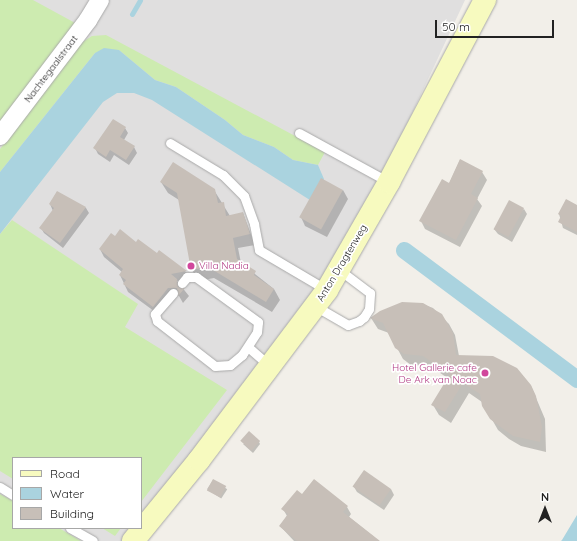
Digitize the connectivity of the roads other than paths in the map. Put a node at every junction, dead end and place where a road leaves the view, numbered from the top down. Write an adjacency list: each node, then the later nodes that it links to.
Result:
1 (100, 0): 4 (street, Nachtegaalstraat)
2 (485, 0): 6 (main road, Anton Dragtenweg)
3 (299, 133): 6 (lane)
4 (0, 136)
5 (170, 143): 10 (lane)
6 (390, 182): 7 (main road, Anton Dragtenweg)
7 (339, 270): 10 (main road, Anton Dragtenweg); 10 (lane)
8 (182, 283): 11 (lane)
9 (173, 292): 11 (lane)
10 (321, 298): 12 (main road, Anton Dragtenweg)
11 (248, 348): 12 (lane)
12 (270, 366): 17 (main road, Anton Dragtenweg)
13 (0, 487): 14 (lane)
14 (12, 494)
15 (72, 529): 16 (lane)
16 (93, 541)
17 (133, 541)

